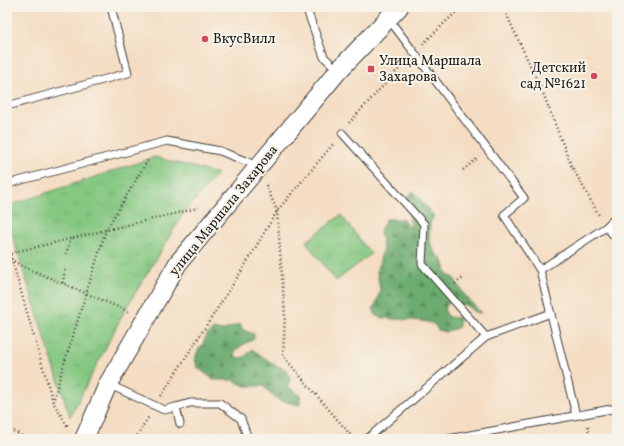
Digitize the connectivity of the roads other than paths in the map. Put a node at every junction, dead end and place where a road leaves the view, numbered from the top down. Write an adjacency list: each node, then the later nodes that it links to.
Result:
1 (111, 7): 5 (lane)
2 (306, 7): 4 (lane)
3 (394, 12): 4 (street, улица Маршала Захарова); 12 (lane)
4 (339, 70): 7 (street, улица Маршала Захарова)
5 (7, 106)
6 (342, 133): 14 (lane)
7 (258, 166): 8 (lane); 15 (street, улица Маршала Захарова)
8 (7, 184)
9 (617, 216): 10 (lane)
10 (606, 227): 11 (lane); 12 (lane)
11 (617, 239)
12 (540, 270): 13 (lane)
13 (552, 313): 14 (lane); 18 (lane)
14 (486, 337): 22 (lane)
15 (108, 384): 16 (lane); 20 (street, улица Маршала Захарова)
16 (176, 407): 19 (lane); 21 (lane)
17 (617, 408): 18 (lane)
18 (576, 415): 23 (lane)
19 (180, 424)
20 (84, 439)
21 (248, 439)
22 (367, 439)
23 (448, 439)

